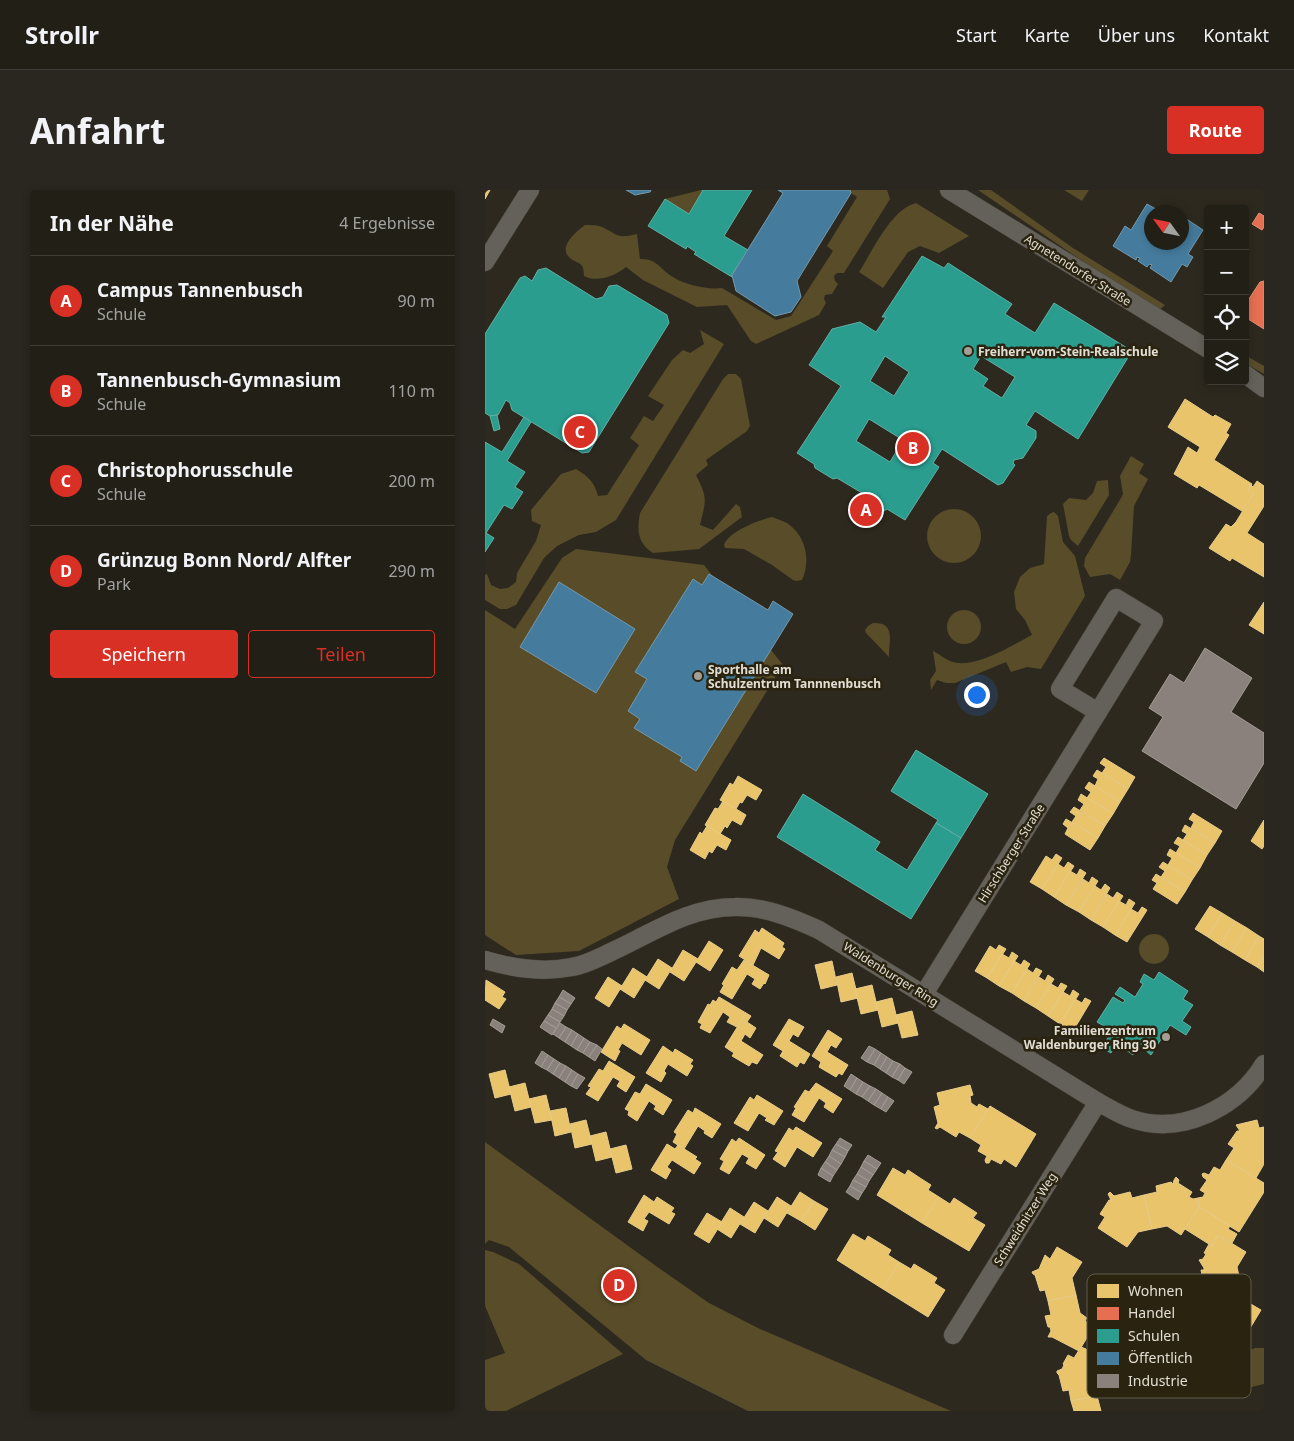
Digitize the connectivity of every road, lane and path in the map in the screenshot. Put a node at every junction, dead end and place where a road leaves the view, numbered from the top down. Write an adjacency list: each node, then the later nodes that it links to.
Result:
1 (530, 190): 3 (street)
2 (949, 190): 4 (street, Agnetendorfer Straße)
3 (485, 262)
4 (1204, 347)
5 (1249, 375): 7 (street)
6 (1249, 376): 8 (street)
7 (1264, 381)
8 (1264, 388)
9 (1098, 712): 9 (street, Hirschberger Straße); 11 (street, Hirschberger Straße)
10 (485, 960): 11 (street, Waldenburger Ring)
11 (924, 994): 13 (street, Waldenburger Ring)
12 (1264, 1064): 13 (street, Waldenburger Ring)
13 (1097, 1102): 14 (street, Schweidnitzer Weg)
14 (953, 1335)

